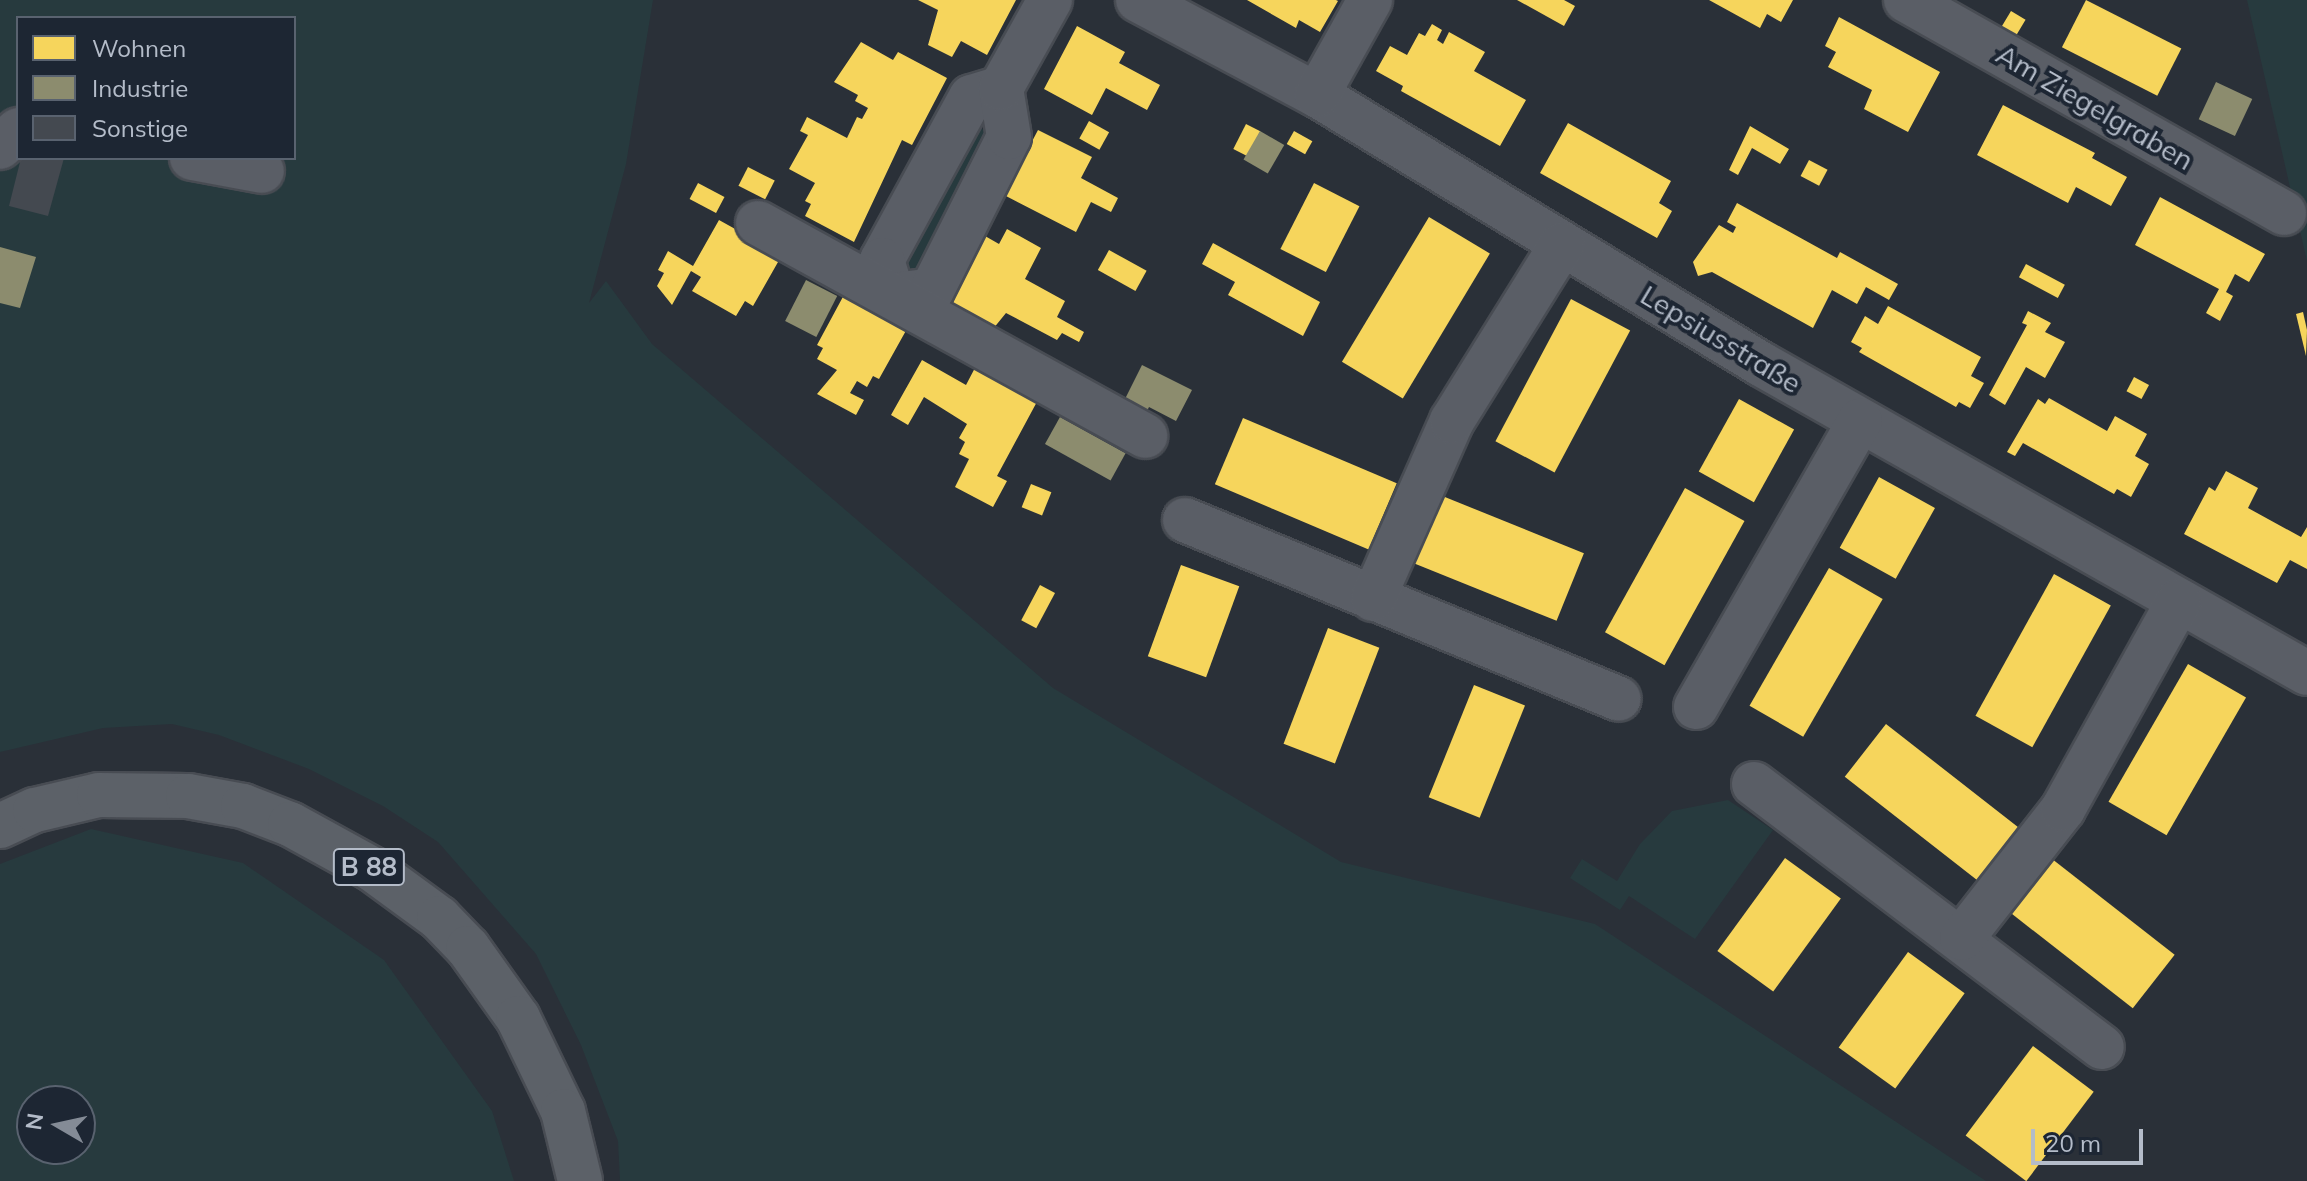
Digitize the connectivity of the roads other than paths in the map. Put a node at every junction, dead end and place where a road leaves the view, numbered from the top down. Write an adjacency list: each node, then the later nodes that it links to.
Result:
1 (1050, 0): 5 (street)
2 (1138, 0): 6 (street, Lepsiusstraße)
3 (1370, 0): 6 (street)
4 (1906, 0): 11 (street, Am Ziegelgraben)
5 (1001, 88): 14 (street); 14 (street)
6 (1317, 95): 13 (street, Lepsiusstraße)
7 (16, 132): 8 (street)
8 (0, 147)
9 (203, 160): 10 (street)
10 (262, 171)
11 (2284, 213)
12 (758, 223): 14 (street)
13 (1562, 244): 15 (street, Lepsiusstraße); 18 (street)
14 (893, 295): 16 (street)
15 (1860, 421): 19 (street, Lepsiusstraße); 22 (street)
16 (1145, 436)
17 (1185, 520): 18 (street)
18 (1373, 599): 21 (street)
19 (2179, 601): 20 (street, Lepsiusstraße); 25 (street)
20 (2307, 673)
21 (1619, 699)
22 (1696, 707)
23 (1754, 784): 25 (street)
24 (0, 826): 27 (main road, B 88)
25 (1962, 938): 26 (street)
26 (2102, 1047)
27 (580, 1181)

